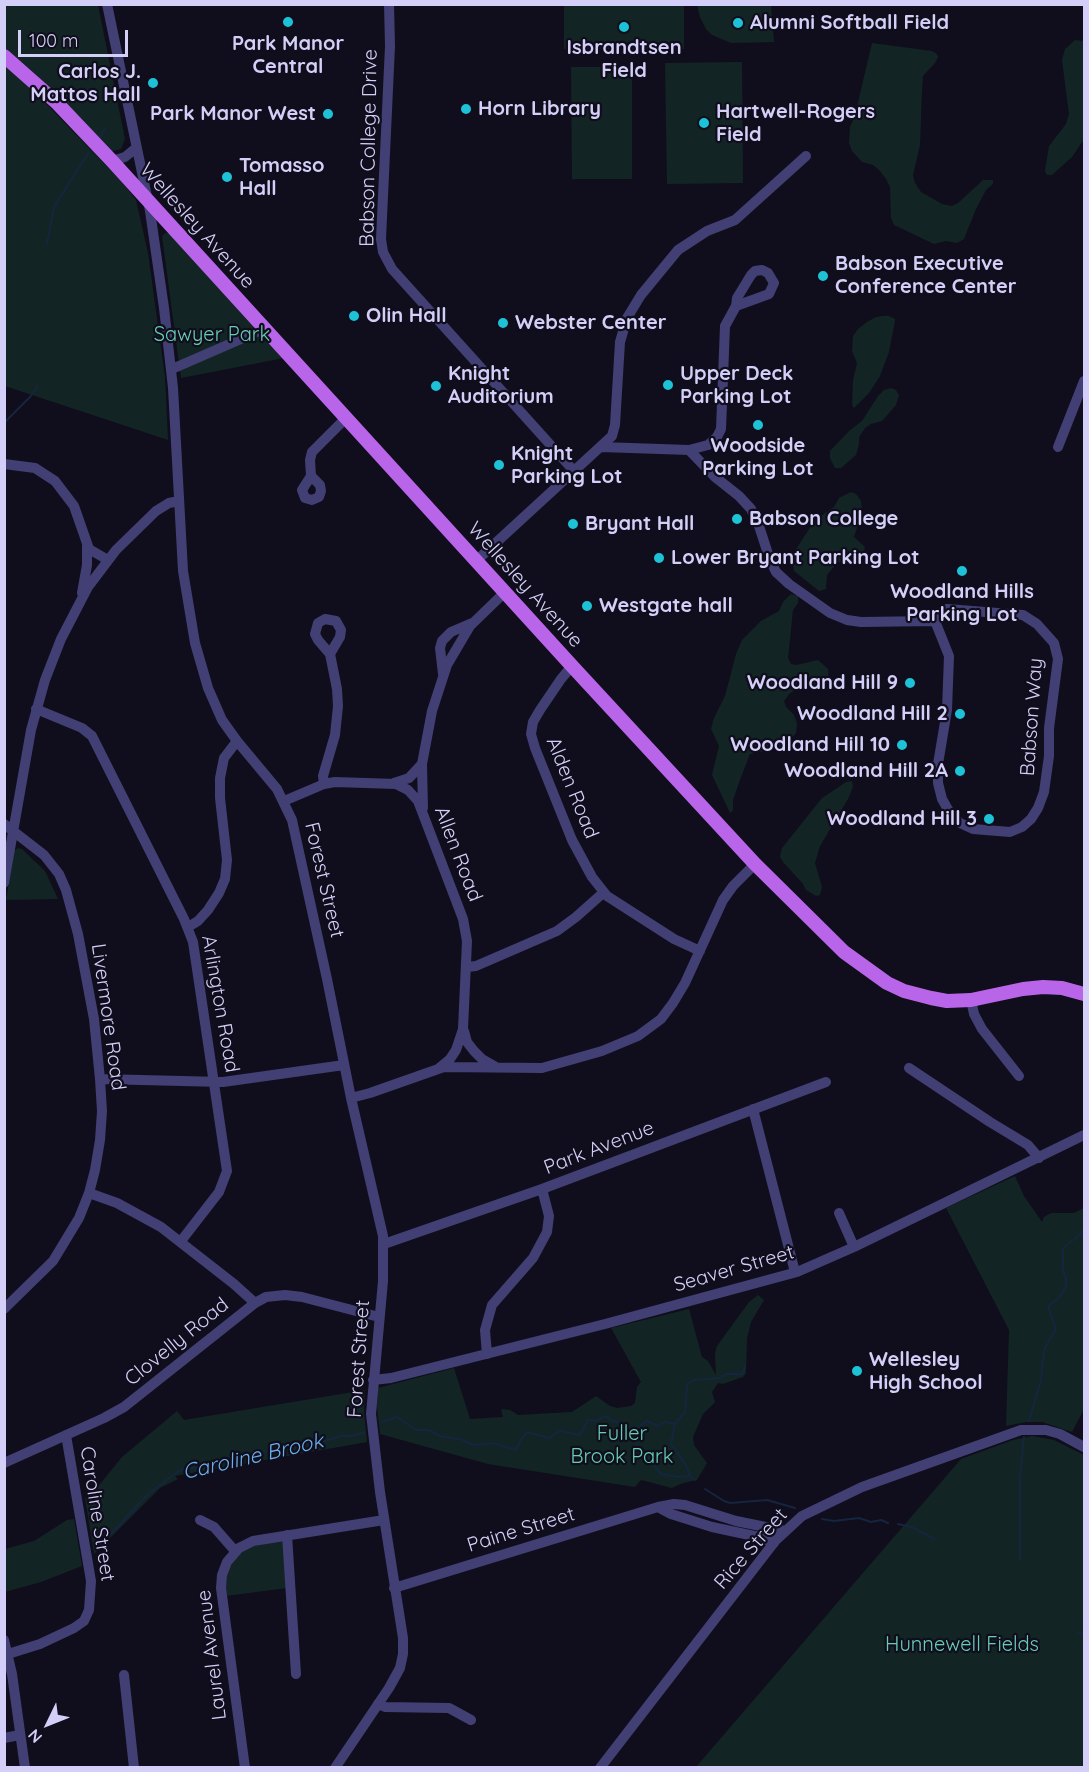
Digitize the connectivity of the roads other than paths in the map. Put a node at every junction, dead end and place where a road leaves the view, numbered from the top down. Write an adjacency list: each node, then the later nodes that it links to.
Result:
1 (107, 4): 4 (street, Forest Street)
2 (389, 4): 18 (street, Babson College Drive)
3 (4, 56): 6 (main road, Wellesley Avenue)
4 (136, 148): 6 (street); 7 (street, Forest Street)
5 (806, 156): 13 (street)
6 (112, 161): 7 (main road, Wellesley Avenue)
7 (148, 202): 9 (main road, Wellesley Avenue); 10 (street, Forest Street)
8 (736, 306): 15 (street)
9 (264, 329): 10 (street); 12 (main road, Wellesley Avenue)
10 (172, 369): 21 (street, Forest Street)
11 (1084, 381): 14 (street)
12 (346, 418): 20 (street); 26 (main road, Wellesley Avenue)
13 (601, 447): 15 (street); 18 (street)
14 (1058, 447)
15 (689, 450): 29 (street)
16 (4, 464): 17 (street)
17 (20, 465): 19 (street); 24 (street)
18 (574, 471): 26 (street)
19 (4, 474)
20 (311, 476)
21 (179, 501): 22 (street, Forest Street); 23 (street)
22 (179, 513): 23 (street); 35 (street, Forest Street)
23 (149, 517): 25 (street)
24 (87, 545): 25 (street); 28 (street)
25 (108, 560): 28 (street)
26 (476, 561): 27 (main road, Wellesley Avenue)
27 (504, 593): 30 (street); 32 (main road, Wellesley Avenue)
28 (79, 604): 34 (street)
29 (935, 621): 29 (street, Babson Way)
30 (474, 622): 33 (street); 33 (street)
31 (330, 654): 38 (street)
32 (572, 666): 42 (main road, Wellesley Avenue); 44 (street, Alden Road)
33 (443, 674): 36 (street)
34 (36, 709): 41 (street); 45 (street, Arlington Road)
35 (237, 741): 39 (street, Forest Street); 45 (street)
36 (422, 764): 37 (street); 40 (street)
37 (393, 783): 38 (street); 40 (street, Allen Road)
38 (324, 784): 39 (street)
39 (284, 801): 51 (street, Forest Street)
40 (423, 812): 47 (street, Allen Road)
41 (9, 827): 43 (street); 56 (street, Livermore Road)
42 (756, 864): 46 (street); 49 (main road, Wellesley Avenue)
43 (4, 883)
44 (603, 893): 46 (street); 47 (street)
45 (188, 927): 57 (street, Arlington Road)
46 (700, 951): 54 (street)
47 (467, 968): 50 (street, Allen Road)
48 (1084, 994): 49 (main road, Wellesley Avenue)
49 (971, 1000): 55 (street)
50 (463, 1029): 53 (street, Allen Road); 54 (street)
51 (344, 1065): 57 (street); 59 (street, Forest Street)
52 (909, 1068): 62 (street)
53 (438, 1069): 54 (street); 59 (street)
54 (499, 1069)
55 (1019, 1076)
56 (100, 1079): 57 (street); 64 (street, Livermore Road)
57 (215, 1082): 66 (street, Arlington Road)
58 (826, 1082): 60 (street, Park Avenue)
59 (351, 1098): 67 (street, Forest Street)
60 (753, 1109): 63 (street, Park Avenue); 69 (street)
61 (1084, 1135): 62 (street, Seaver Street)
62 (1039, 1158): 68 (street, Seaver Street)
63 (542, 1189): 67 (street, Park Avenue); 73 (street)
64 (89, 1193): 66 (street); 71 (street, Livermore Road)
65 (839, 1213): 68 (street)
66 (181, 1241): 70 (street)
67 (384, 1244): 72 (street, Forest Street)
68 (854, 1246): 69 (street, Seaver Street)
69 (795, 1272): 73 (street, Seaver Street)
70 (255, 1303): 72 (street, Clovelly Road); 75 (street, Clovelly Road)
71 (4, 1309)
72 (379, 1317): 74 (street, Forest Street)
73 (487, 1354): 74 (street, Seaver Street)
74 (373, 1380): 80 (street, Forest Street)
75 (66, 1435): 77 (street, Clovelly Road); 87 (street, Caroline Street)
76 (1084, 1447): 81 (street, Rice Street)
77 (4, 1463)
78 (658, 1507): 81 (street, Paine Street); 83 (street); 85 (street, Paine Street)
79 (200, 1520): 84 (street)
80 (384, 1520): 82 (street); 85 (street, Forest Street)
81 (785, 1531): 83 (street, Rice Street)
82 (286, 1535): 84 (street); 88 (street)
83 (774, 1543): 98 (street, Rice Street)
84 (235, 1551): 96 (street, Laurel Avenue)
85 (394, 1588): 90 (street, Forest Street)
86 (4, 1640): 87 (street)
87 (8, 1654): 92 (street)
88 (296, 1674)
89 (124, 1675): 95 (street)
90 (378, 1704): 91 (street); 97 (street, Forest Street)
91 (471, 1720)
92 (20, 1735): 93 (street); 94 (street)
93 (4, 1738)
94 (25, 1767)
95 (134, 1767)
96 (245, 1767)
97 (335, 1767)
98 (600, 1767)

